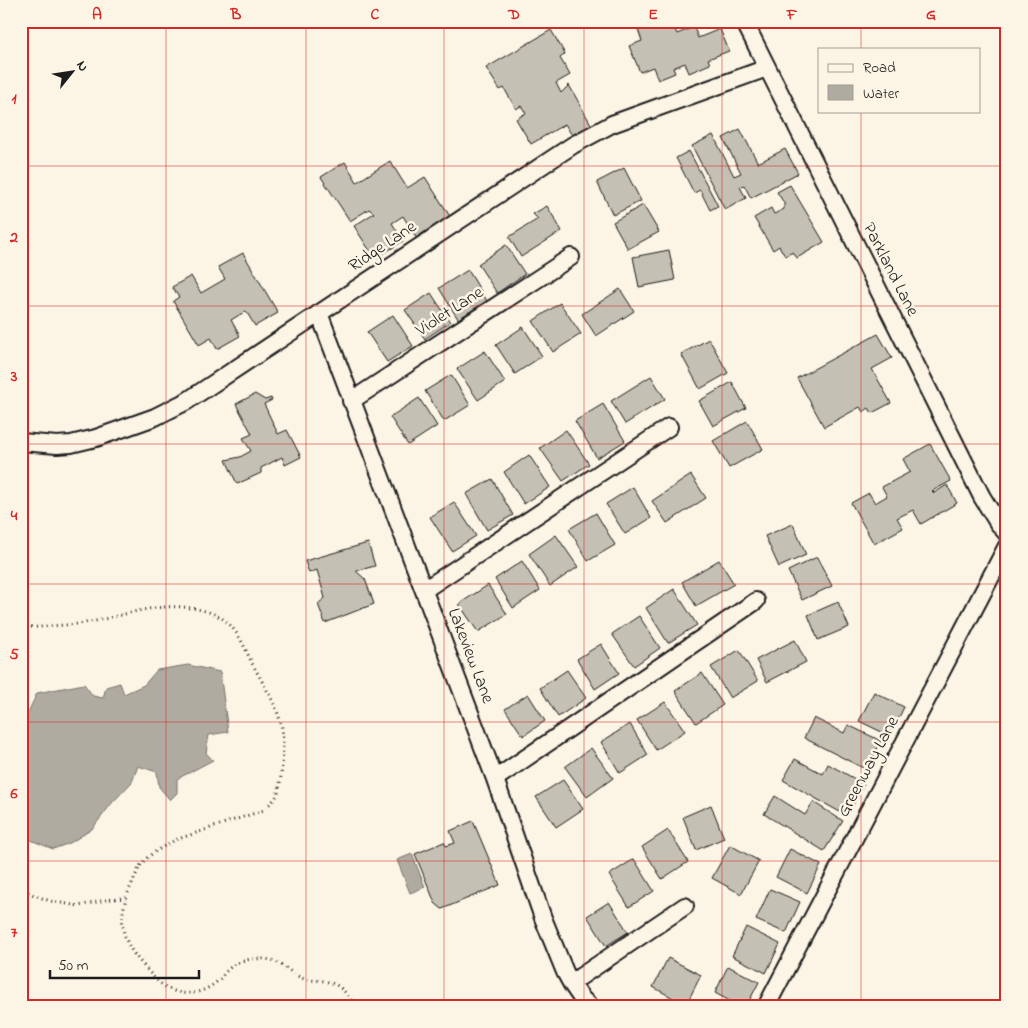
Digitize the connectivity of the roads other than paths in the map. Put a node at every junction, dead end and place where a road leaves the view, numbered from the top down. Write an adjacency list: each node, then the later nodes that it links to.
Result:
1 (744, 21): 2 (street, Parkland Lane)
2 (766, 68): 4 (street, Ridge Lane); 8 (street, Parkland Lane)
3 (571, 257): 5 (street, Violet Lane)
4 (319, 313): 5 (street, Lakeview Lane); 7 (street, Ridge Lane)
5 (352, 401): 10 (street, Lakeview Lane)
6 (669, 427): 10 (street)
7 (21, 442)
8 (1007, 534)
9 (1007, 546): 16 (street, Greenway Lane)
10 (424, 590): 12 (street, Lakeview Lane)
11 (756, 601): 12 (street)
12 (495, 779): 14 (street, Lakeview Lane)
13 (685, 906): 14 (street)
14 (571, 984): 15 (street, Lakeview Lane)
15 (591, 1007)
16 (766, 1007)

